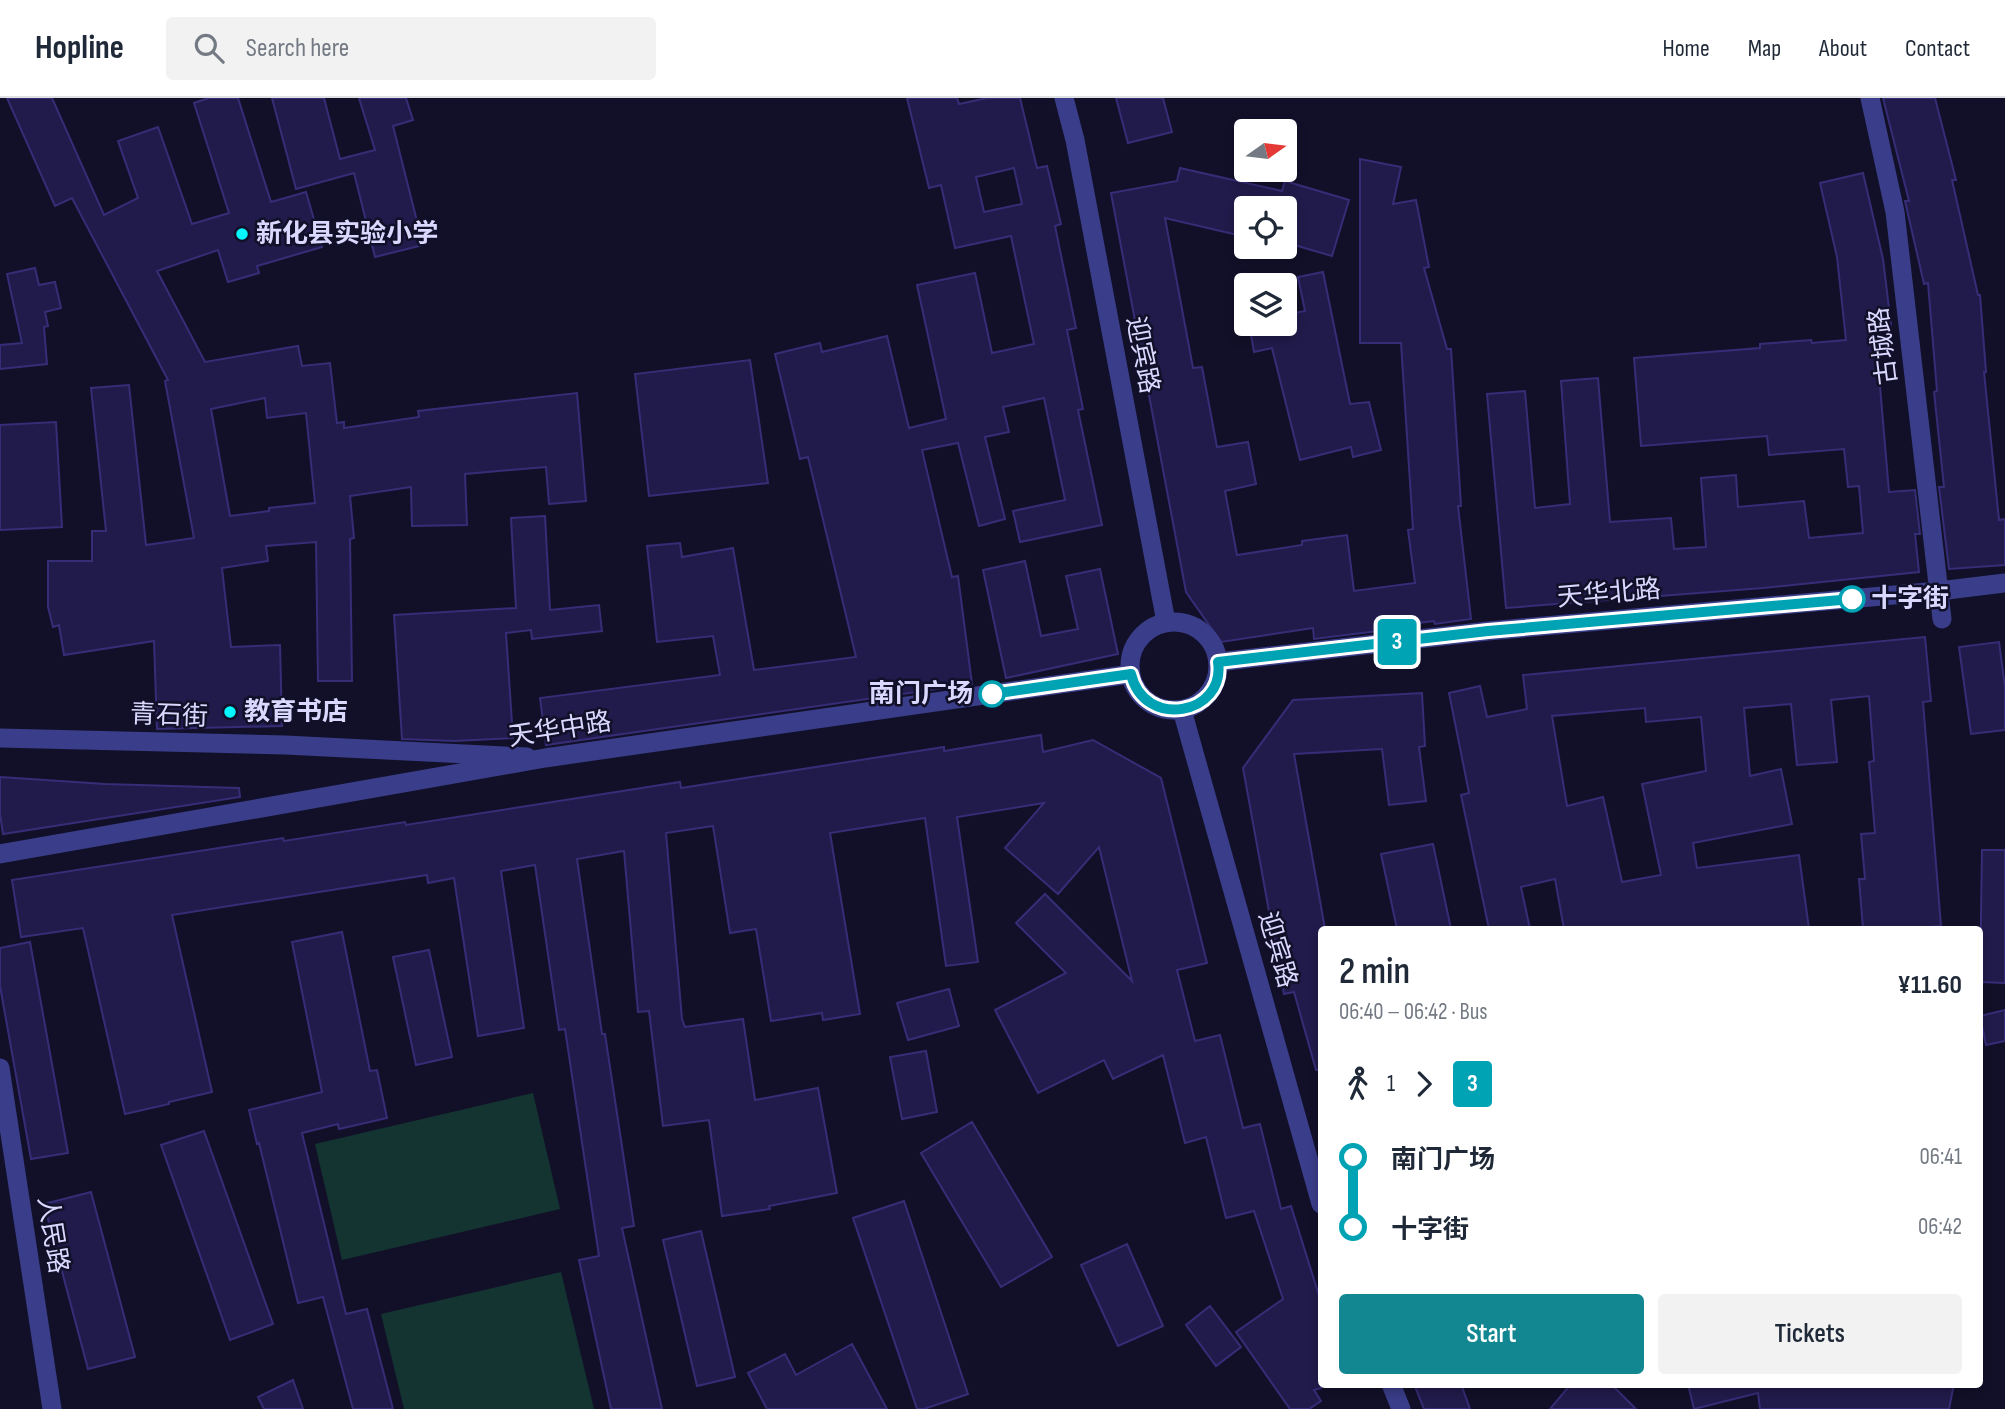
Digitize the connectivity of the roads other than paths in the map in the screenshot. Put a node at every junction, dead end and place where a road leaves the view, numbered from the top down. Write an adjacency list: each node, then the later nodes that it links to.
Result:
1 (1064, 98): 6 (street, 迎宾路)
2 (1870, 98): 4 (street, 古城路)
3 (2005, 583): 4 (street, 天华北路)
4 (1939, 591): 5 (street, 古城路); 7 (street, 天华北路)
5 (1942, 619)
6 (1167, 622): 7 (street); 8 (street)
7 (1218, 662): 9 (street)
8 (1131, 674): 9 (street); 11 (street, 天华中路)
9 (1182, 710): 14 (street, 迎宾路)
10 (0, 738): 11 (street, 青石街)
11 (545, 758): 12 (street, 天华中路)
12 (0, 853)
13 (0, 1068): 16 (street, 人民路)
14 (1318, 1193)
15 (1393, 1388): 17 (street)
16 (52, 1409)
17 (1401, 1409)

